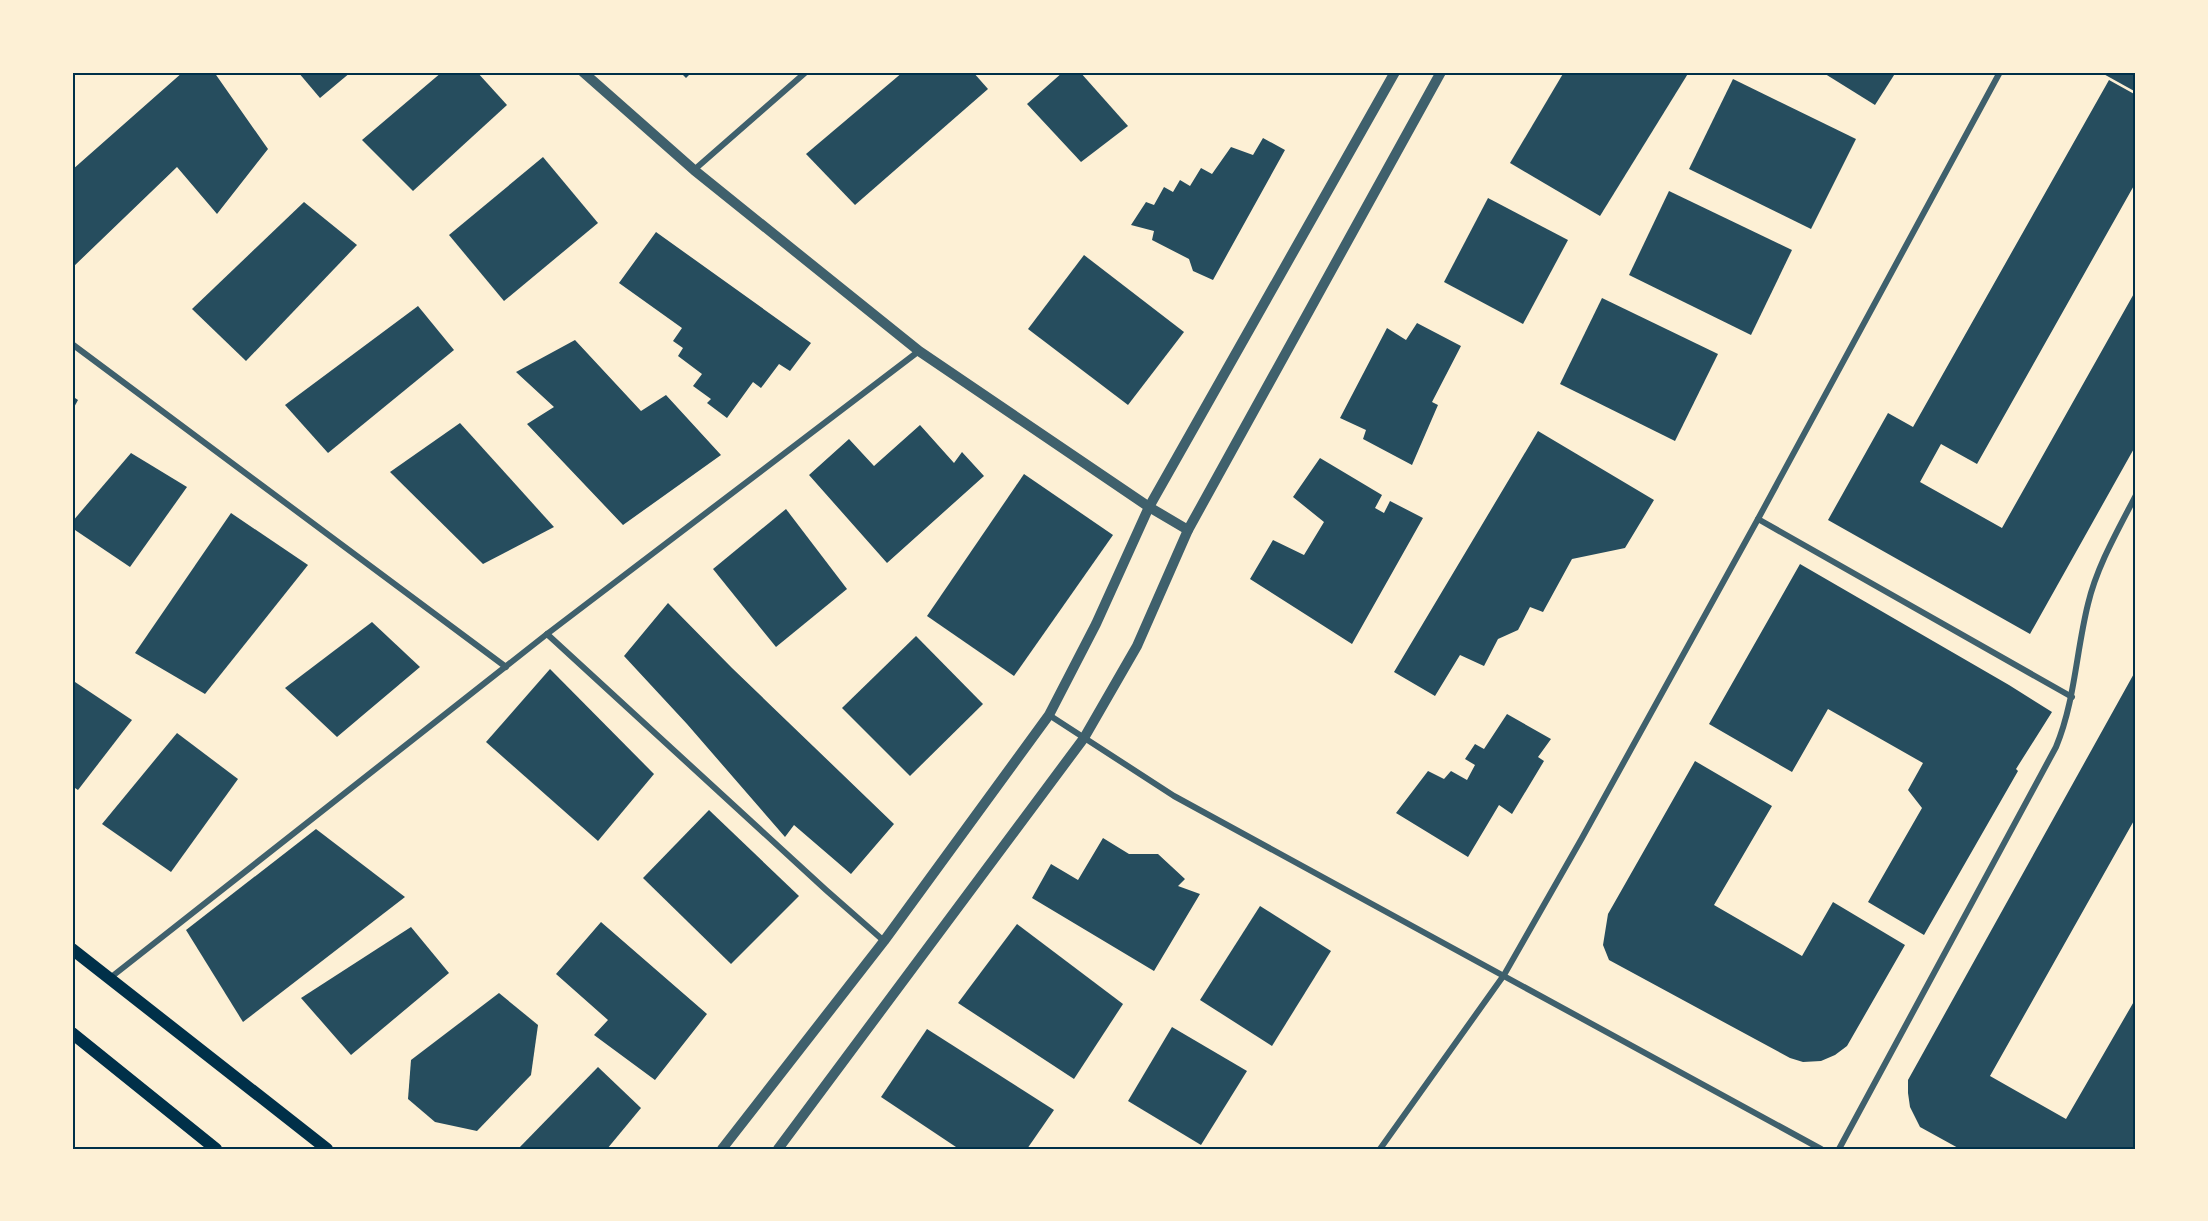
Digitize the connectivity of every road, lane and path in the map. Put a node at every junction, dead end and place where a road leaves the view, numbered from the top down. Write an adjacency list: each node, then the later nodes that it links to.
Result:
1 (583, 72): 6 (street)
2 (806, 72): 6 (street)
3 (1395, 72): 10 (street)
4 (1441, 72): 12 (street)
5 (2000, 72): 11 (street)
6 (694, 170): 8 (street)
7 (72, 345): 14 (street)
8 (919, 351): 10 (street); 13 (street)
9 (2136, 495): 15 (street)
10 (1149, 507): 12 (street); 16 (street)
11 (1758, 519): 15 (street); 20 (street)
12 (1188, 530): 17 (street)
13 (547, 633): 14 (street); 18 (street)
14 (506, 667): 21 (street)
15 (2072, 697): 29 (street)
16 (1049, 715): 17 (street); 18 (street)
17 (1084, 738): 20 (street); 26 (street)
18 (884, 941): 25 (street)
19 (72, 949): 21 (main road)
20 (1504, 975): 27 (street); 28 (street)
21 (110, 978): 24 (main road)
22 (72, 1033): 23 (main road)
23 (216, 1149)
24 (327, 1149)
25 (722, 1149)
26 (778, 1149)
27 (1380, 1149)
28 (1821, 1149)
29 (1839, 1149)

